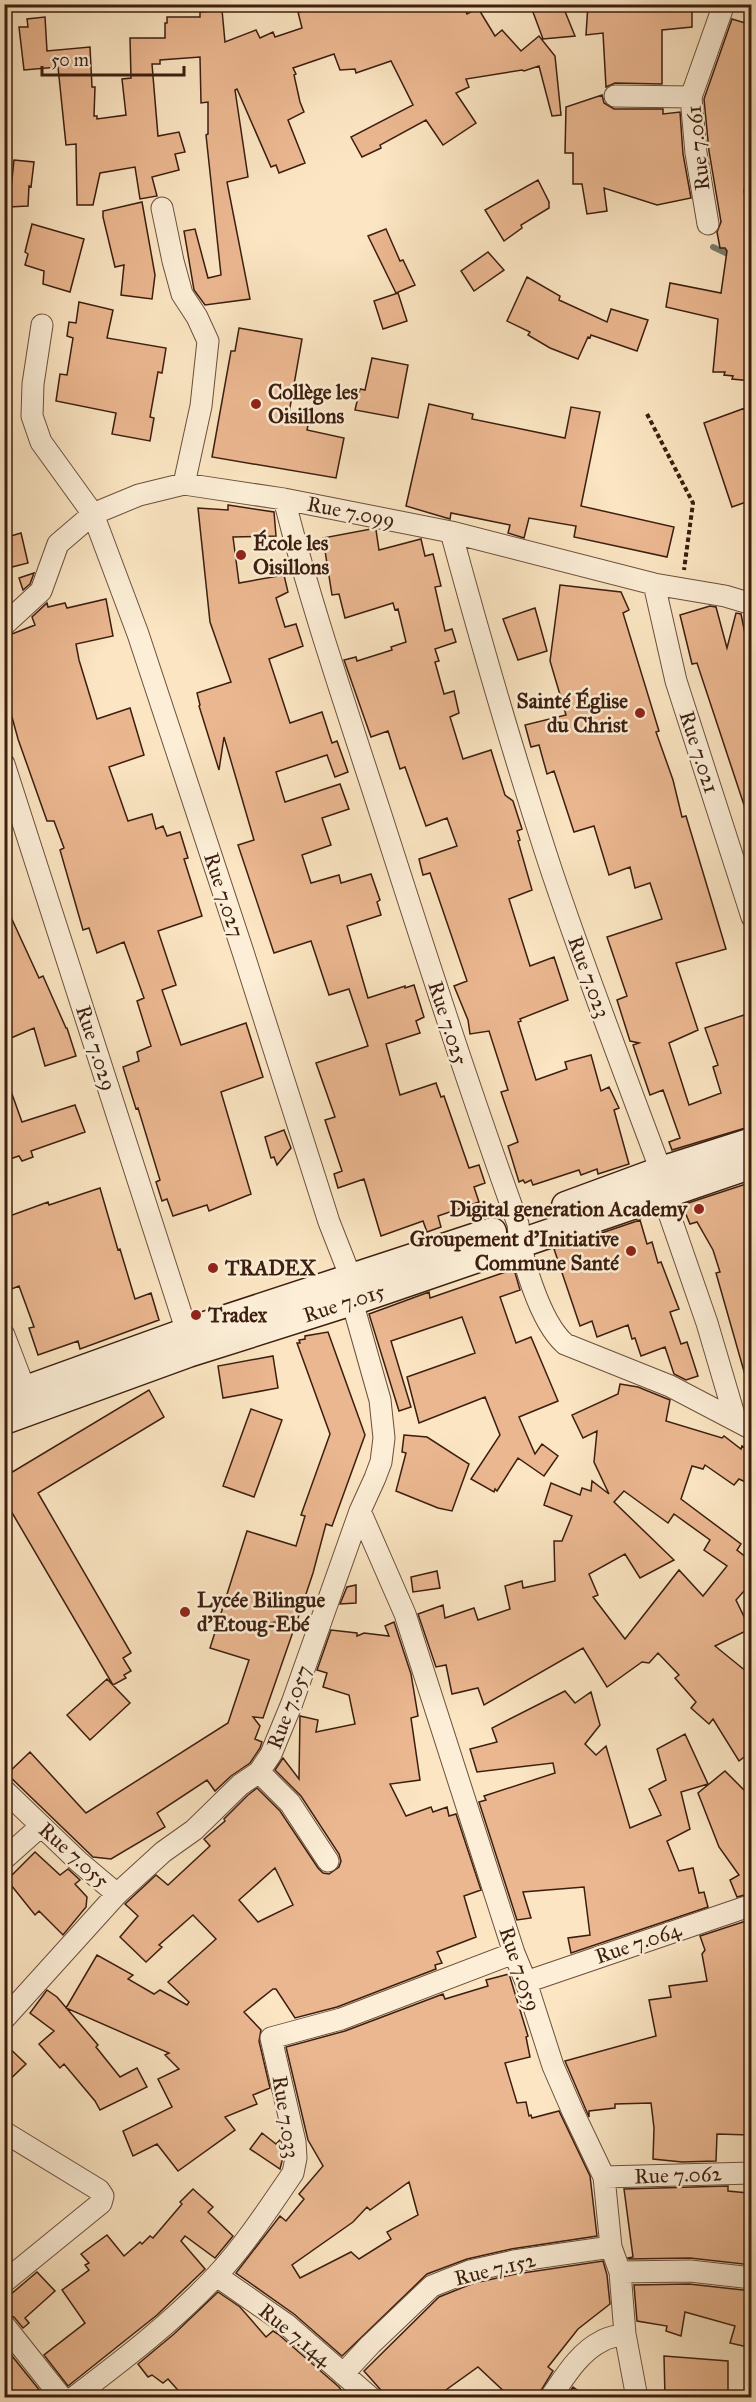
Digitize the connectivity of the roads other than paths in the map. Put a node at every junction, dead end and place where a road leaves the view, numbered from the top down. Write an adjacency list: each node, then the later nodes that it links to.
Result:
1 (724, 4): 3 (street, Rue 7.061)
2 (615, 96): 3 (street)
3 (691, 97): 5 (street, Rue 7.061)
4 (162, 208): 7 (street)
5 (708, 224)
6 (42, 325): 9 (street)
7 (184, 484): 8 (street, Rue 7.099); 9 (street, Rue 7.099)
8 (284, 499): 10 (street, Rue 7.099); 19 (street, Rue 7.025)
9 (93, 514): 13 (street, Rue 7.099); 20 (street, Rue 7.027)
10 (451, 532): 11 (street, Rue 7.099); 18 (street, Rue 7.023)
11 (654, 584): 12 (street, Rue 7.099); 15 (street, Rue 7.021)
12 (752, 604)
13 (4, 626)
14 (4, 764): 22 (street, Rue 7.029)
15 (752, 917)
16 (752, 1142): 18 (main road, Rue 7.015)
17 (752, 1164): 18 (main road, Rue 7.015)
18 (661, 1182): 19 (main road, Rue 7.015); 24 (street, Rue 7.023)
19 (519, 1233): 20 (main road, Rue 7.015); 24 (street, Rue 7.025)
20 (352, 1290): 22 (main road, Rue 7.015); 25 (street, Rue 7.057)
21 (4, 1335): 23 (street)
22 (187, 1342): 23 (main road, Rue 7.015)
23 (15, 1405)
24 (743, 1423)
25 (360, 1511): 26 (street, Rue 7.057); 33 (street, Rue 7.059)
26 (259, 1772): 30 (street); 31 (street, Rue 7.057)
27 (4, 1790): 28 (street, Rue 7.055)
28 (41, 1826): 29 (street); 31 (street, Rue 7.055)
29 (4, 1859)
30 (328, 1861)
31 (117, 1893): 35 (street, Rue 7.057)
32 (752, 1905): 34 (street, Rue 7.064)
33 (514, 1953): 34 (street, Rue 7.059); 41 (street, Rue 7.033)
34 (526, 1982): 38 (street, Rue 7.059)
35 (4, 2019)
36 (4, 2132): 43 (street)
37 (752, 2173): 38 (street, Rue 7.062)
38 (604, 2177): 39 (street, Rue 7.059)
39 (612, 2247): 40 (street, Rue 7.059); 46 (street, Rue 7.152)
40 (620, 2272): 42 (street); 45 (street, Rue 7.059)
41 (217, 2276): 46 (street, Rue 7.144); 48 (street, Rue 7.033)
42 (752, 2278)
43 (4, 2282)
44 (4, 2325): 47 (street)
45 (625, 2334): 50 (street); 51 (street, Rue 7.059)
46 (343, 2374): 49 (street, Rue 7.144)
47 (62, 2397)
48 (73, 2397)
49 (371, 2397)
50 (550, 2397)
51 (637, 2397)

